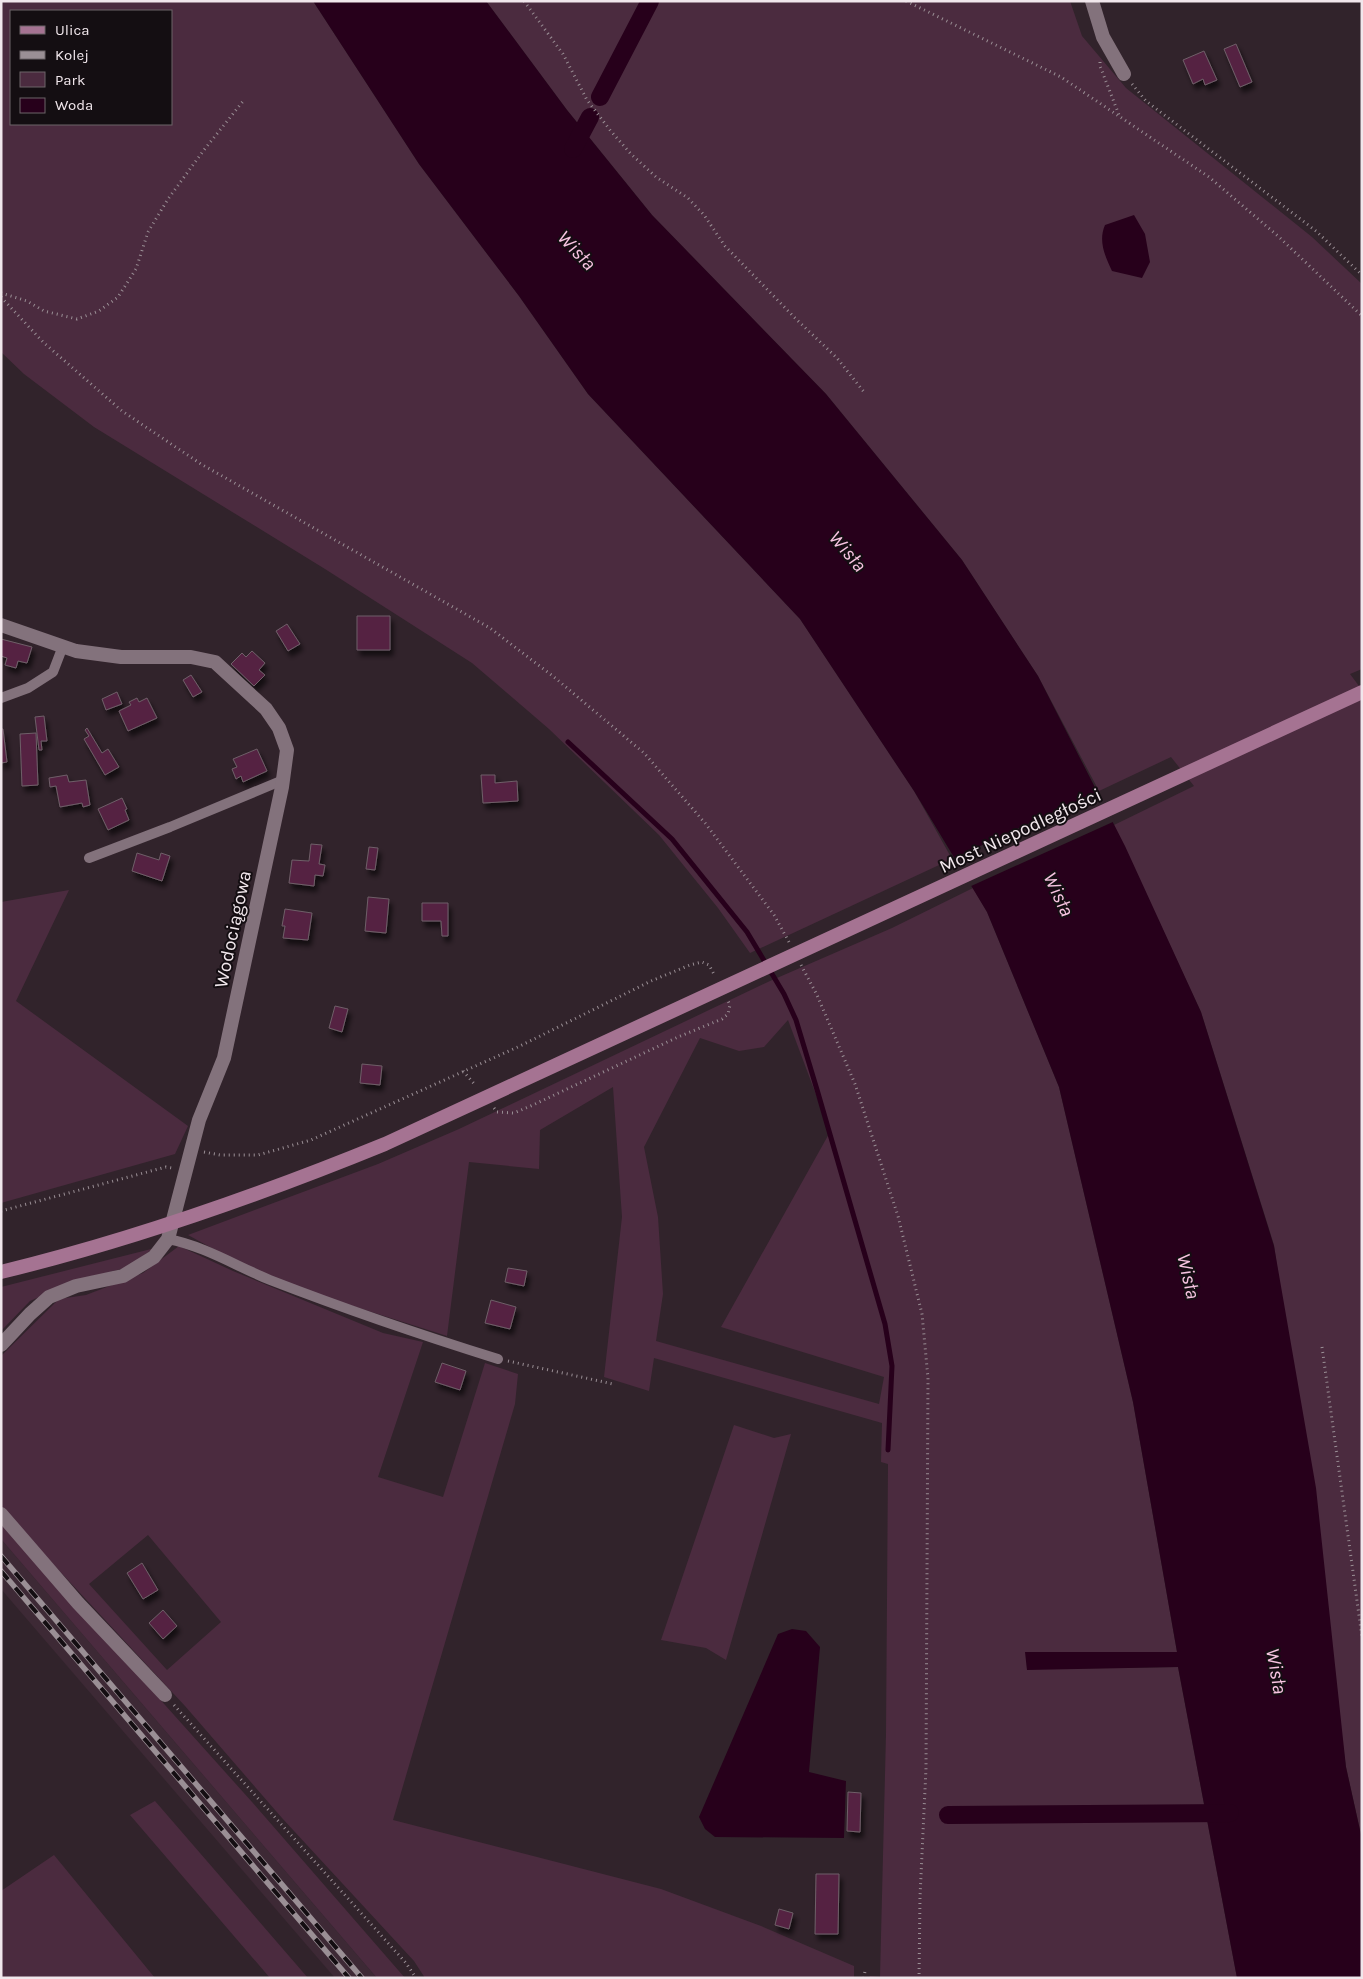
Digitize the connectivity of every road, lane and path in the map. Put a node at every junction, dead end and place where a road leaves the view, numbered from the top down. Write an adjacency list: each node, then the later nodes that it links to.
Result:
1 (524, 1): 9 (path)
2 (906, 1): 8 (path)
3 (1092, 1): 4 (street)
4 (1124, 74): 6 (path)
5 (244, 100): 7 (path)
6 (1362, 275)
7 (1, 294)
8 (1362, 316)
9 (864, 392)
10 (1, 625): 11 (street, Wodociągowa)
11 (63, 646): 13 (lane); 14 (street, Wodociągowa)
12 (1362, 692): 19 (main road, Most Niepodległości)
13 (1, 698)
14 (283, 780): 15 (lane); 16 (street, Wodociągowa)
15 (89, 858)
16 (186, 1169): 17 (path); 18 (street, Wodociągowa)
17 (1, 1211)
18 (168, 1239): 20 (street, Wodociągowa); 22 (lane)
19 (1, 1272)
20 (1, 1346)
21 (1322, 1347): 25 (path)
22 (498, 1359): 23 (path)
23 (612, 1384)
24 (1, 1514): 26 (street)
25 (1362, 1637)
26 (165, 1695): 28 (path)
27 (865, 1971): 29 (path)
28 (416, 1978)
29 (864, 1978)

